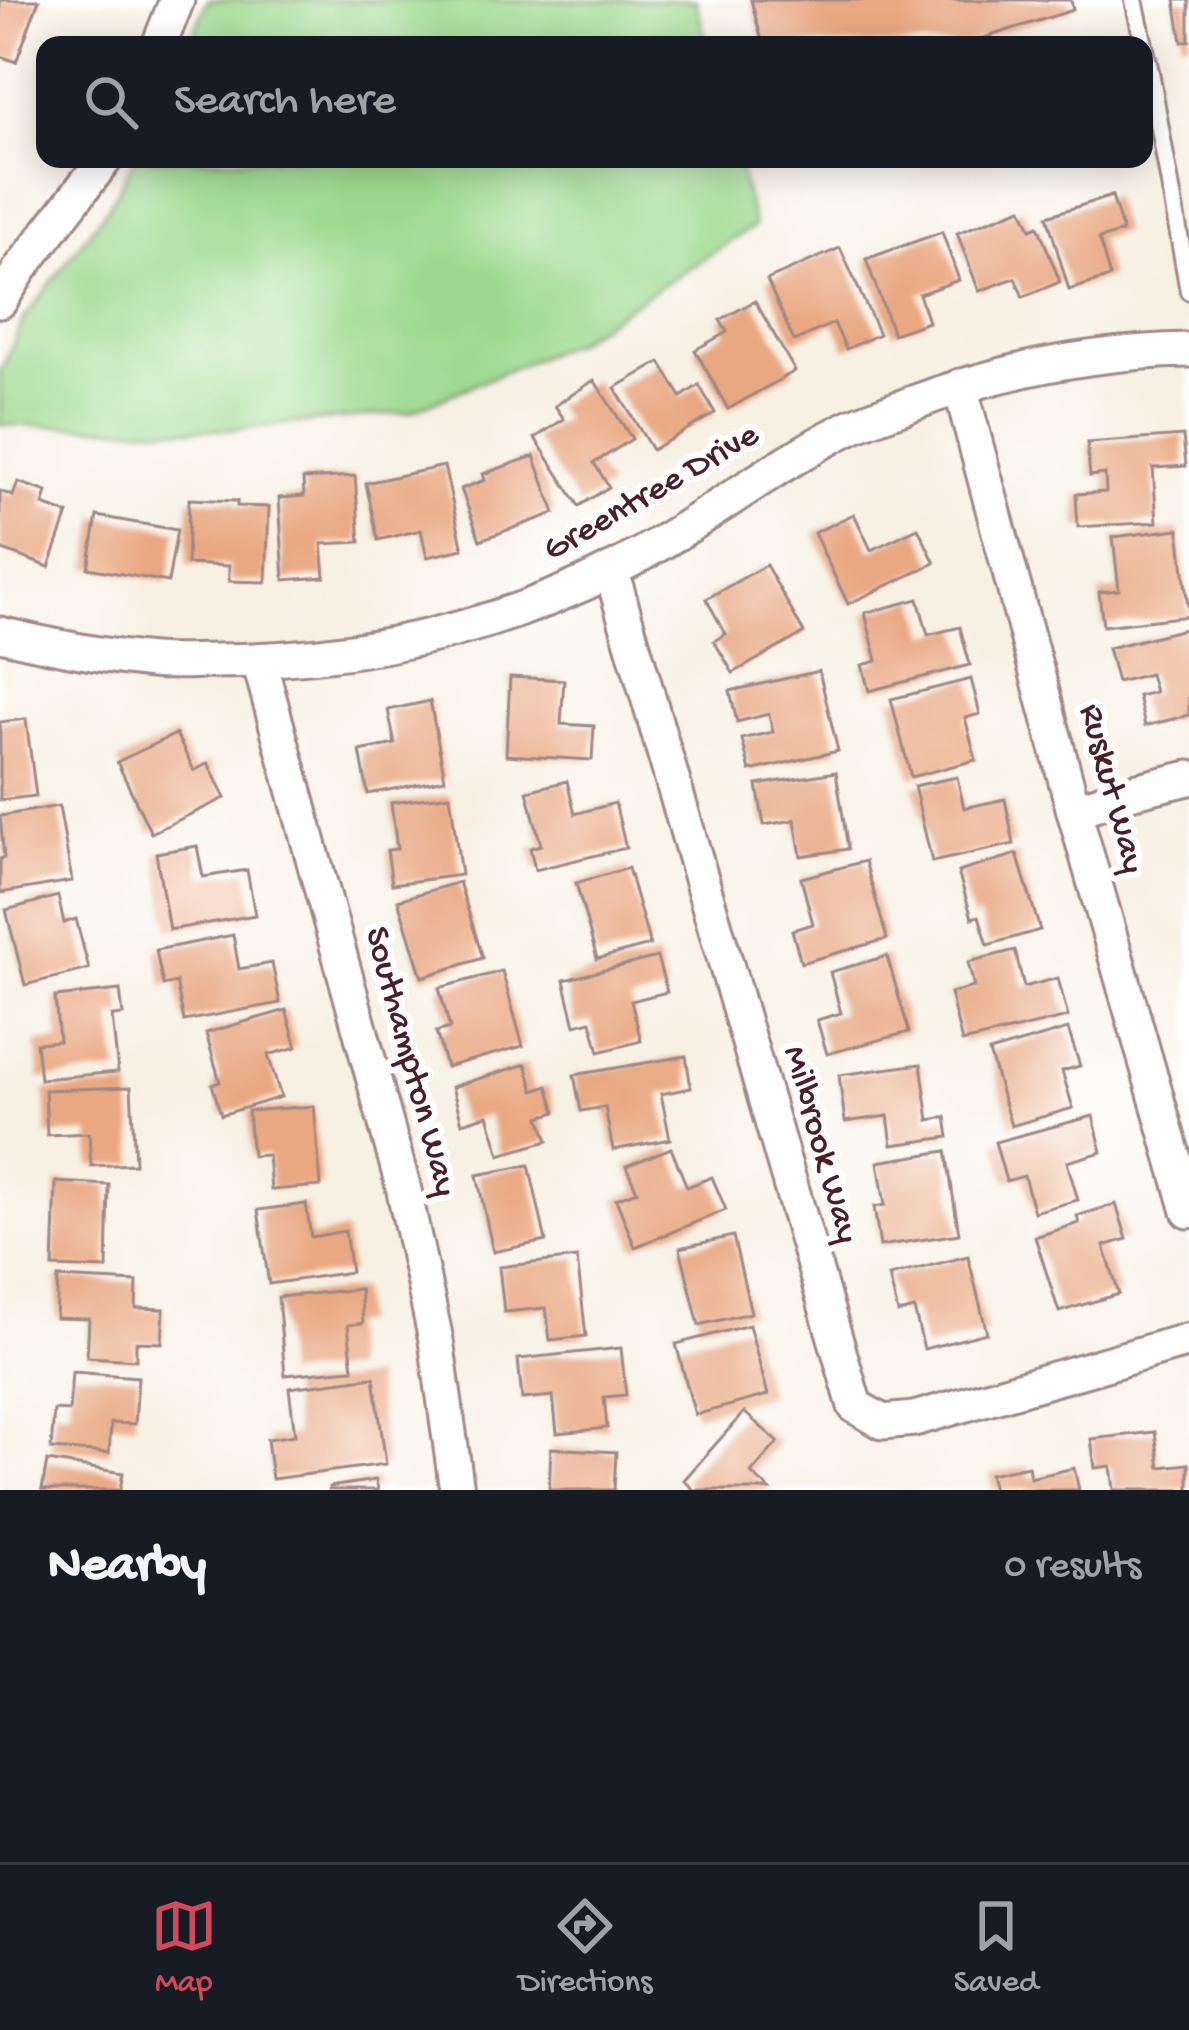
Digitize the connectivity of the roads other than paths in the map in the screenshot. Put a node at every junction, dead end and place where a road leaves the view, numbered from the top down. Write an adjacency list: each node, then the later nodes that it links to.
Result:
1 (177, 0): 3 (street)
2 (1134, 0): 4 (lane)
3 (163, 36)
4 (1142, 36)
5 (1153, 89): 7 (lane)
6 (98, 168): 8 (street)
7 (1189, 291)
8 (0, 301)
9 (1189, 350): 10 (street, Greentree Drive)
10 (960, 386): 11 (street, Greentree Drive); 15 (street, Ruskut Way)
11 (611, 570): 13 (street, Greentree Drive); 17 (street, Milbrook Way)
12 (0, 634): 13 (street, Greentree Drive)
13 (259, 661): 18 (street, Southampton Way)
14 (1189, 778): 15 (street)
15 (1074, 811): 16 (street, Ruskut Way)
16 (1189, 1211)
17 (1189, 1340)
18 (457, 1490)

